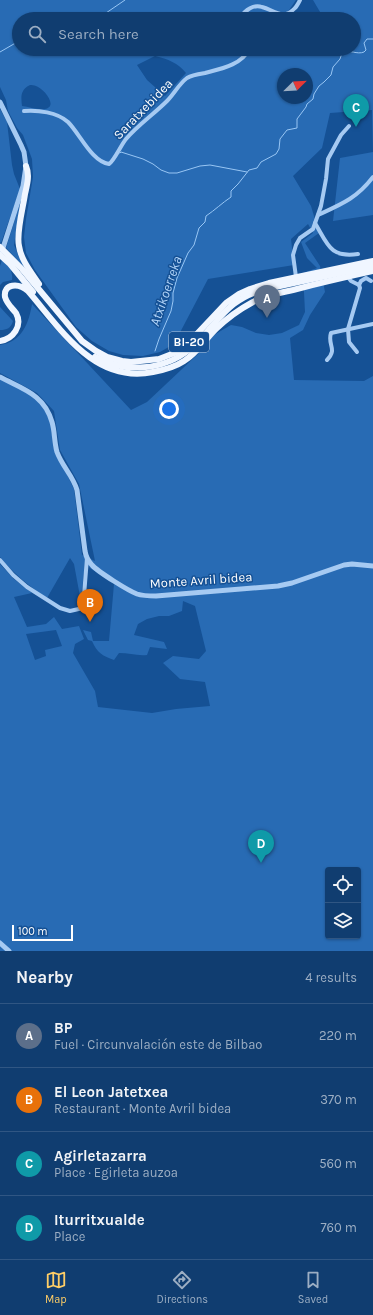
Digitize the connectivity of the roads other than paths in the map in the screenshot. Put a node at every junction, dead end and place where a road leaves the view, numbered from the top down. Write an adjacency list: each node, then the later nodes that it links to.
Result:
1 (300, 0): 4 (street)
2 (244, 12): 3 (street)
3 (274, 12)
4 (289, 12)
5 (245, 56): 7 (street, Saratxebidea)
6 (0, 102): 9 (street)
7 (24, 111)
8 (349, 126): 11 (street)
9 (26, 166): 15 (street); 23 (main road)
10 (373, 176): 11 (street)
11 (318, 215): 12 (street)
12 (315, 223): 14 (street); 19 (street)
13 (0, 247): 23 (main road, BI-20)
14 (358, 254)
15 (0, 255): 24 (main road, BI-20)
16 (373, 261): 19 (main road, BI-20)
17 (373, 266): 24 (main road, BI-20)
18 (372, 276): 20 (main road); 21 (street)
19 (296, 277): 23 (main road, BI-20)
20 (348, 277): 21 (street); 22 (main road)
21 (359, 285): 26 (street)
22 (47, 313): 24 (main road); 27 (main road)
23 (59, 314)
24 (57, 321)
25 (373, 324): 26 (street)
26 (348, 329): 28 (street); 29 (street)
27 (0, 341)
28 (357, 352)
29 (327, 360)
30 (0, 377): 31 (street)
31 (87, 558): 32 (street); 33 (street, Monte Avril bidea)
32 (0, 560)
33 (373, 566)
34 (0, 943): 35 (street)
35 (9, 951)

